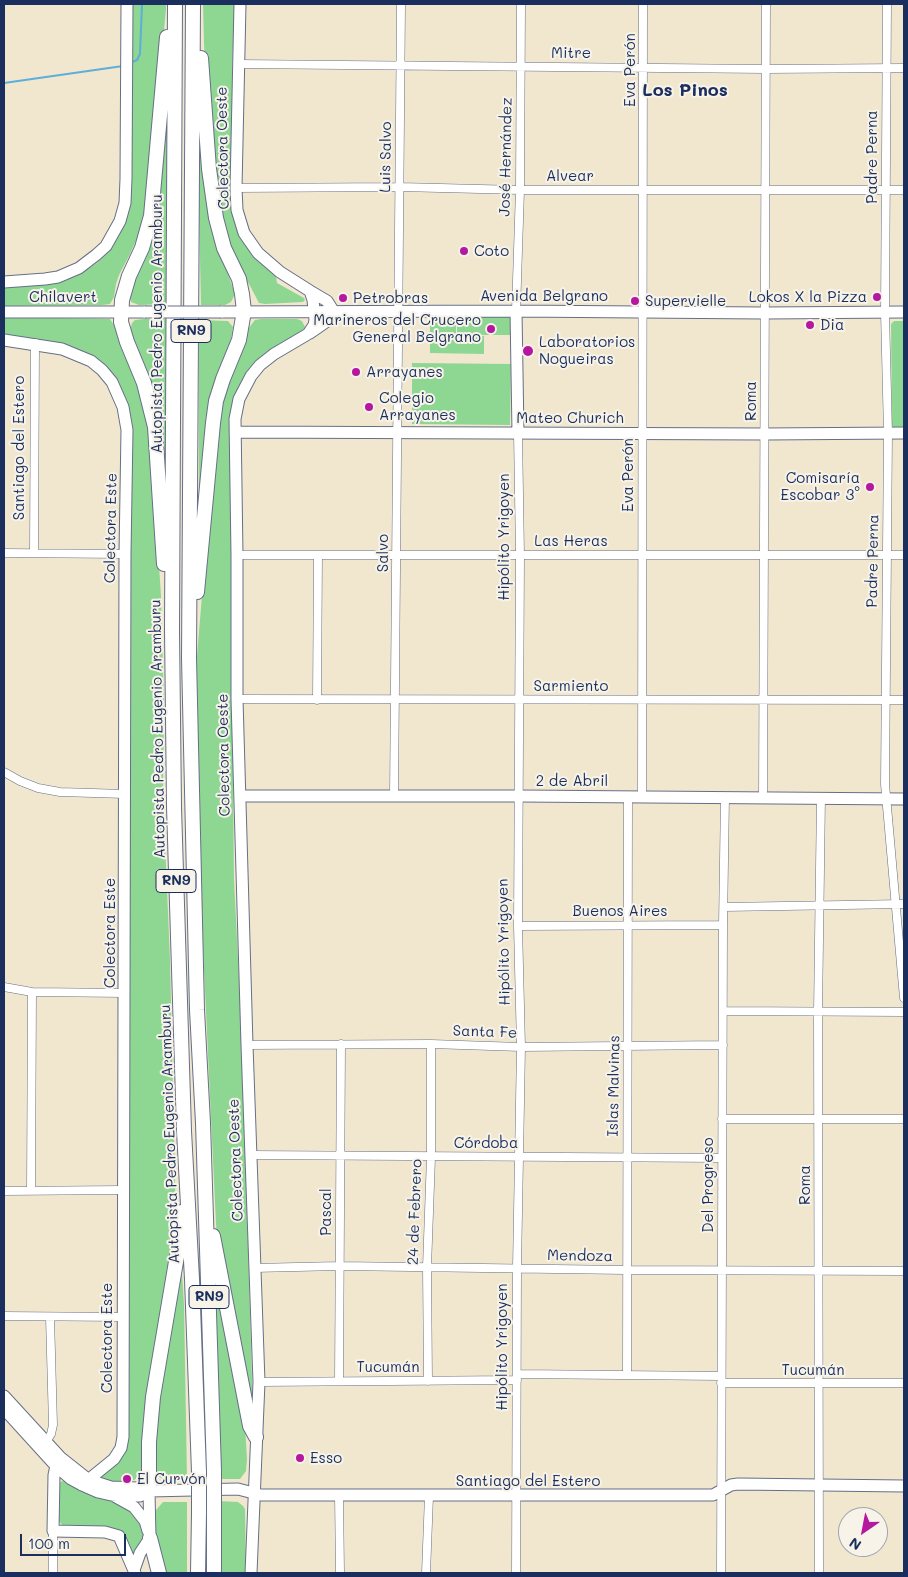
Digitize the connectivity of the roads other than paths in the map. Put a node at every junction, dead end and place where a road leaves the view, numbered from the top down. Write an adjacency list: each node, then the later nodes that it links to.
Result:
1 (127, 4): 26 (street)
2 (170, 4): 32 (highway)
3 (175, 4): 61 (highway, Autopista Pedro Eugenio Aramburu / RN9)
4 (193, 4): 62 (highway, RN9)
5 (197, 4): 29 (highway)
6 (240, 4): 12 (street, Colectora Oeste)
7 (401, 4): 13 (street, Luis Salvo)
8 (521, 4): 14 (street, José Hernández)
9 (643, 4): 15 (street, Eva Perón)
10 (766, 4): 18 (street, Roma)
11 (887, 4): 16 (street, Padre Perna)
12 (238, 64): 13 (street, Mitre); 19 (street, Colectora Oeste)
13 (402, 65): 14 (street, Mitre); 20 (street, Luis Salvo)
14 (520, 66): 15 (street, Mitre); 21 (street, José Hernández)
15 (644, 67): 18 (street, Mitre); 22 (street, Eva Perón)
16 (886, 68): 17 (street, Mitre); 18 (street, Mitre); 24 (street, Padre Perna)
17 (904, 68)
18 (766, 69): 23 (street, Roma)
19 (236, 188): 20 (street, Alvear); 27 (street, Colectora Oeste)
20 (400, 188): 21 (street, Alvear); 30 (street, Luis Salvo)
21 (520, 190): 22 (street, Alvear); 28 (street, José Hernández)
22 (643, 190): 23 (street, Alvear); 36 (street, Eva Perón)
23 (765, 190): 24 (street, Alvear); 39 (street, Roma)
24 (887, 190): 25 (street, Alvear); 37 (street, Padre Perna)
25 (904, 190)
26 (4, 282)
27 (310, 291): 34 (street); 35 (street, Colectora Oeste)
28 (516, 310): 30 (street, Avenida Belgrano); 36 (street, Avenida Belgrano); 45 (street, Hipólito Yrigoyen)
29 (244, 311): 33 (street, Avenida Belgrano, bridge); 34 (street, Avenida Belgrano); 62 (highway)
30 (399, 311): 35 (street, Avenida Belgrano); 44 (street, Salvo)
31 (4, 312): 32 (street, Chilavert)
32 (121, 312): 33 (street, Chilavert); 61 (highway)
33 (146, 312)
34 (314, 312): 35 (street, Avenida Belgrano); 40 (street)
35 (334, 312): 40 (street, Colectora Oeste)
36 (644, 312): 39 (street, Avenida Belgrano); 46 (street, Eva Perón)
37 (885, 312): 38 (street, Avenida Belgrano); 39 (street, Avenida Belgrano); 47 (street, Padre Perna)
38 (904, 312)
39 (764, 313): 49 (street, Roma)
40 (308, 334): 43 (street, Colectora Oeste)
41 (4, 340): 42 (street, Colectora Este)
42 (35, 344): 51 (street, Santiago del Estero); 52 (street, Colectora Este)
43 (235, 432): 44 (street, Mateo Churich); 53 (street, Colectora Oeste)
44 (398, 432): 45 (street, Mateo Churich); 55 (street, Salvo)
45 (518, 433): 46 (street, Mateo Churich); 56 (street, Hipólito Yrigoyen)
46 (642, 433): 49 (street, Mateo Churich); 57 (street, Eva Perón)
47 (888, 433): 48 (street, Mateo Churich); 49 (street, Mateo Churich); 59 (street, Padre Perna)
48 (904, 433)
49 (765, 434): 58 (street, Roma)
50 (4, 553): 51 (street)
51 (34, 553): 52 (street)
52 (125, 554): 72 (street, Colectora Este)
53 (237, 555): 54 (street, Las Heras); 63 (street, Colectora Oeste)
54 (318, 555): 55 (street, Las Heras); 65 (street)
55 (396, 555): 56 (street, Las Heras); 66 (street, Salvo)
56 (520, 555): 57 (street, Las Heras); 67 (street, Hipólito Yrigoyen)
57 (642, 555): 58 (street, Las Heras); 64 (street, Eva Perón)
58 (764, 555): 59 (street, Las Heras); 70 (street, Roma)
59 (887, 555): 60 (street, Las Heras); 68 (street, Padre Perna)
60 (904, 555)
61 (172, 630): 106 (highway, Autopista Pedro Eugenio Aramburu / RN9)
62 (189, 658): 105 (highway, RN9)
63 (237, 699): 65 (street, Sarmiento); 73 (street, Colectora Oeste)
64 (642, 699): 67 (street, Sarmiento); 70 (street, Sarmiento); 77 (street, Eva Perón)
65 (318, 700): 66 (street, Sarmiento)
66 (395, 700): 67 (street, Sarmiento); 74 (street, Salvo)
67 (519, 700): 75 (street, Hipólito Yrigoyen)
68 (886, 700): 69 (street, Sarmiento); 70 (street, Sarmiento); 81 (street, Padre Perna)
69 (904, 700)
70 (763, 701): 78 (street, Roma)
71 (4, 772): 72 (street)
72 (125, 794): 91 (street, Colectora Este)
73 (240, 796): 74 (street, 2 de Abril); 96 (street, Colectora Oeste)
74 (394, 796): 75 (street, 2 de Abril)
75 (519, 796): 76 (street, 2 de Abril); 88 (street, Hipólito Yrigoyen)
76 (628, 796): 77 (street, 2 de Abril); 86 (street, Islas Malvinas)
77 (642, 796): 79 (street, 2 de Abril)
78 (763, 797): 79 (street, 2 de Abril); 80 (street, 2 de Abril)
79 (725, 798): 85 (street, Del Progreso)
80 (821, 798): 81 (street, 2 de Abril); 83 (street, Roma)
81 (888, 799): 82 (street, 2 de Abril); 84 (street, Padre Perna)
82 (904, 799)
83 (820, 904): 84 (street); 85 (street); 94 (street, Roma)
84 (900, 904): 92 (street, Padre Perna)
85 (724, 907): 87 (street, Del Progreso)
86 (628, 924): 87 (street, Buenos Aires); 88 (street, Buenos Aires); 99 (street, Islas Malvinas)
87 (723, 925): 93 (street, Del Progreso)
88 (518, 926): 101 (street, Hipólito Yrigoyen)
89 (4, 987): 90 (street)
90 (32, 992): 91 (street); 115 (street)
91 (125, 993): 113 (street, Colectora Este)
92 (904, 998)
93 (723, 1011): 94 (street); 100 (street, Del Progreso)
94 (818, 1012): 95 (street); 104 (street, Roma)
95 (904, 1012)
96 (246, 1044): 97 (street, Santa Fe); 107 (street, Colectora Oeste)
97 (341, 1044): 98 (street, Santa Fe); 108 (street, Pascal)
98 (431, 1044): 101 (street, Santa Fe); 110 (street, 24 de Febrero)
99 (629, 1045): 100 (street, Santa Fe); 101 (street, Santa Fe); 109 (street, Islas Malvinas)
100 (723, 1045): 102 (street, Del Progreso)
101 (520, 1047): 111 (street, Hipólito Yrigoyen)
102 (722, 1119): 104 (street); 112 (street, Del Progreso)
103 (904, 1119): 104 (street)
104 (819, 1120): 122 (street, Roma)
105 (203, 1123): 137 (highway); 156 (highway, RN9, bridge)
106 (184, 1131): 143 (highway); 155 (highway, Autopista Pedro Eugenio Aramburu / RN9, bridge)
107 (250, 1155): 108 (street, Córdoba); 118 (street, Colectora Oeste)
108 (340, 1155): 110 (street, Córdoba); 116 (street, Pascal)
109 (627, 1156): 111 (street, Córdoba); 112 (street, Córdoba); 120 (street, Islas Malvinas)
110 (431, 1157): 111 (street, Córdoba); 117 (street, 24 de Febrero)
111 (518, 1157): 119 (street, Hipólito Yrigoyen)
112 (722, 1158): 121 (street, Del Progreso)
113 (123, 1190): 115 (street); 126 (street, Colectora Este)
114 (4, 1191): 115 (street)
115 (31, 1191)
116 (339, 1266): 117 (street, Mendoza); 118 (street, Mendoza); 130 (street, Pascal)
117 (427, 1267): 119 (street, Mendoza); 131 (street, 24 de Febrero)
118 (254, 1268): 132 (street, Colectora Oeste)
119 (516, 1268): 120 (street, Mendoza); 128 (street, Hipólito Yrigoyen)
120 (626, 1270): 121 (street, Mendoza); 127 (street, Islas Malvinas)
121 (721, 1270): 122 (street, Mendoza); 129 (street, Del Progreso)
122 (819, 1270): 123 (street, Mendoza); 134 (street, Roma)
123 (904, 1271)
124 (4, 1316): 125 (street)
125 (50, 1317): 126 (street); 138 (street)
126 (122, 1317): 140 (street, Colectora Este)
127 (628, 1375): 128 (street, Tucumán); 129 (street, Tucumán)
128 (517, 1377): 131 (street, Tucumán); 149 (street, Hipólito Yrigoyen)
129 (721, 1380): 134 (street, Tucumán); 144 (street, Del Progreso)
130 (339, 1381): 131 (street, Tucumán); 132 (street, Tucumán)
131 (428, 1381)
132 (258, 1382): 137 (street, Colectora Oeste)
133 (904, 1383): 134 (street, Tucumán)
134 (819, 1384): 141 (street, Roma)
135 (4, 1396): 138 (street)
136 (4, 1409): 139 (street)
137 (256, 1437): 145 (street, Colectora Oeste)
138 (46, 1442): 139 (street)
139 (60, 1463): 140 (street); 150 (street)
140 (86, 1482): 143 (street); 147 (street)
141 (818, 1486): 142 (street, Santiago del Estero); 144 (street, Santiago del Estero); 162 (street, Roma)
142 (904, 1486)
143 (149, 1491): 145 (street, Santiago del Estero); 147 (street); 151 (street)
144 (721, 1492): 149 (street, Santiago del Estero); 161 (street, Del Progreso)
145 (253, 1493): 146 (street, Santiago del Estero); 157 (street, Colectora Oeste)
146 (339, 1495): 148 (street, Santiago del Estero); 158 (street)
147 (111, 1496): 151 (street)
148 (429, 1496): 149 (street, Santiago del Estero); 159 (street)
149 (517, 1496): 160 (street, Hipólito Yrigoyen)
150 (53, 1531): 152 (street); 153 (street)
151 (150, 1538): 152 (street); 154 (highway)
152 (134, 1572)
153 (53, 1573)
154 (159, 1573)
155 (198, 1573)
156 (214, 1573)
157 (250, 1573)
158 (340, 1573)
159 (426, 1573)
160 (516, 1573)
161 (721, 1573)
162 (819, 1573)

